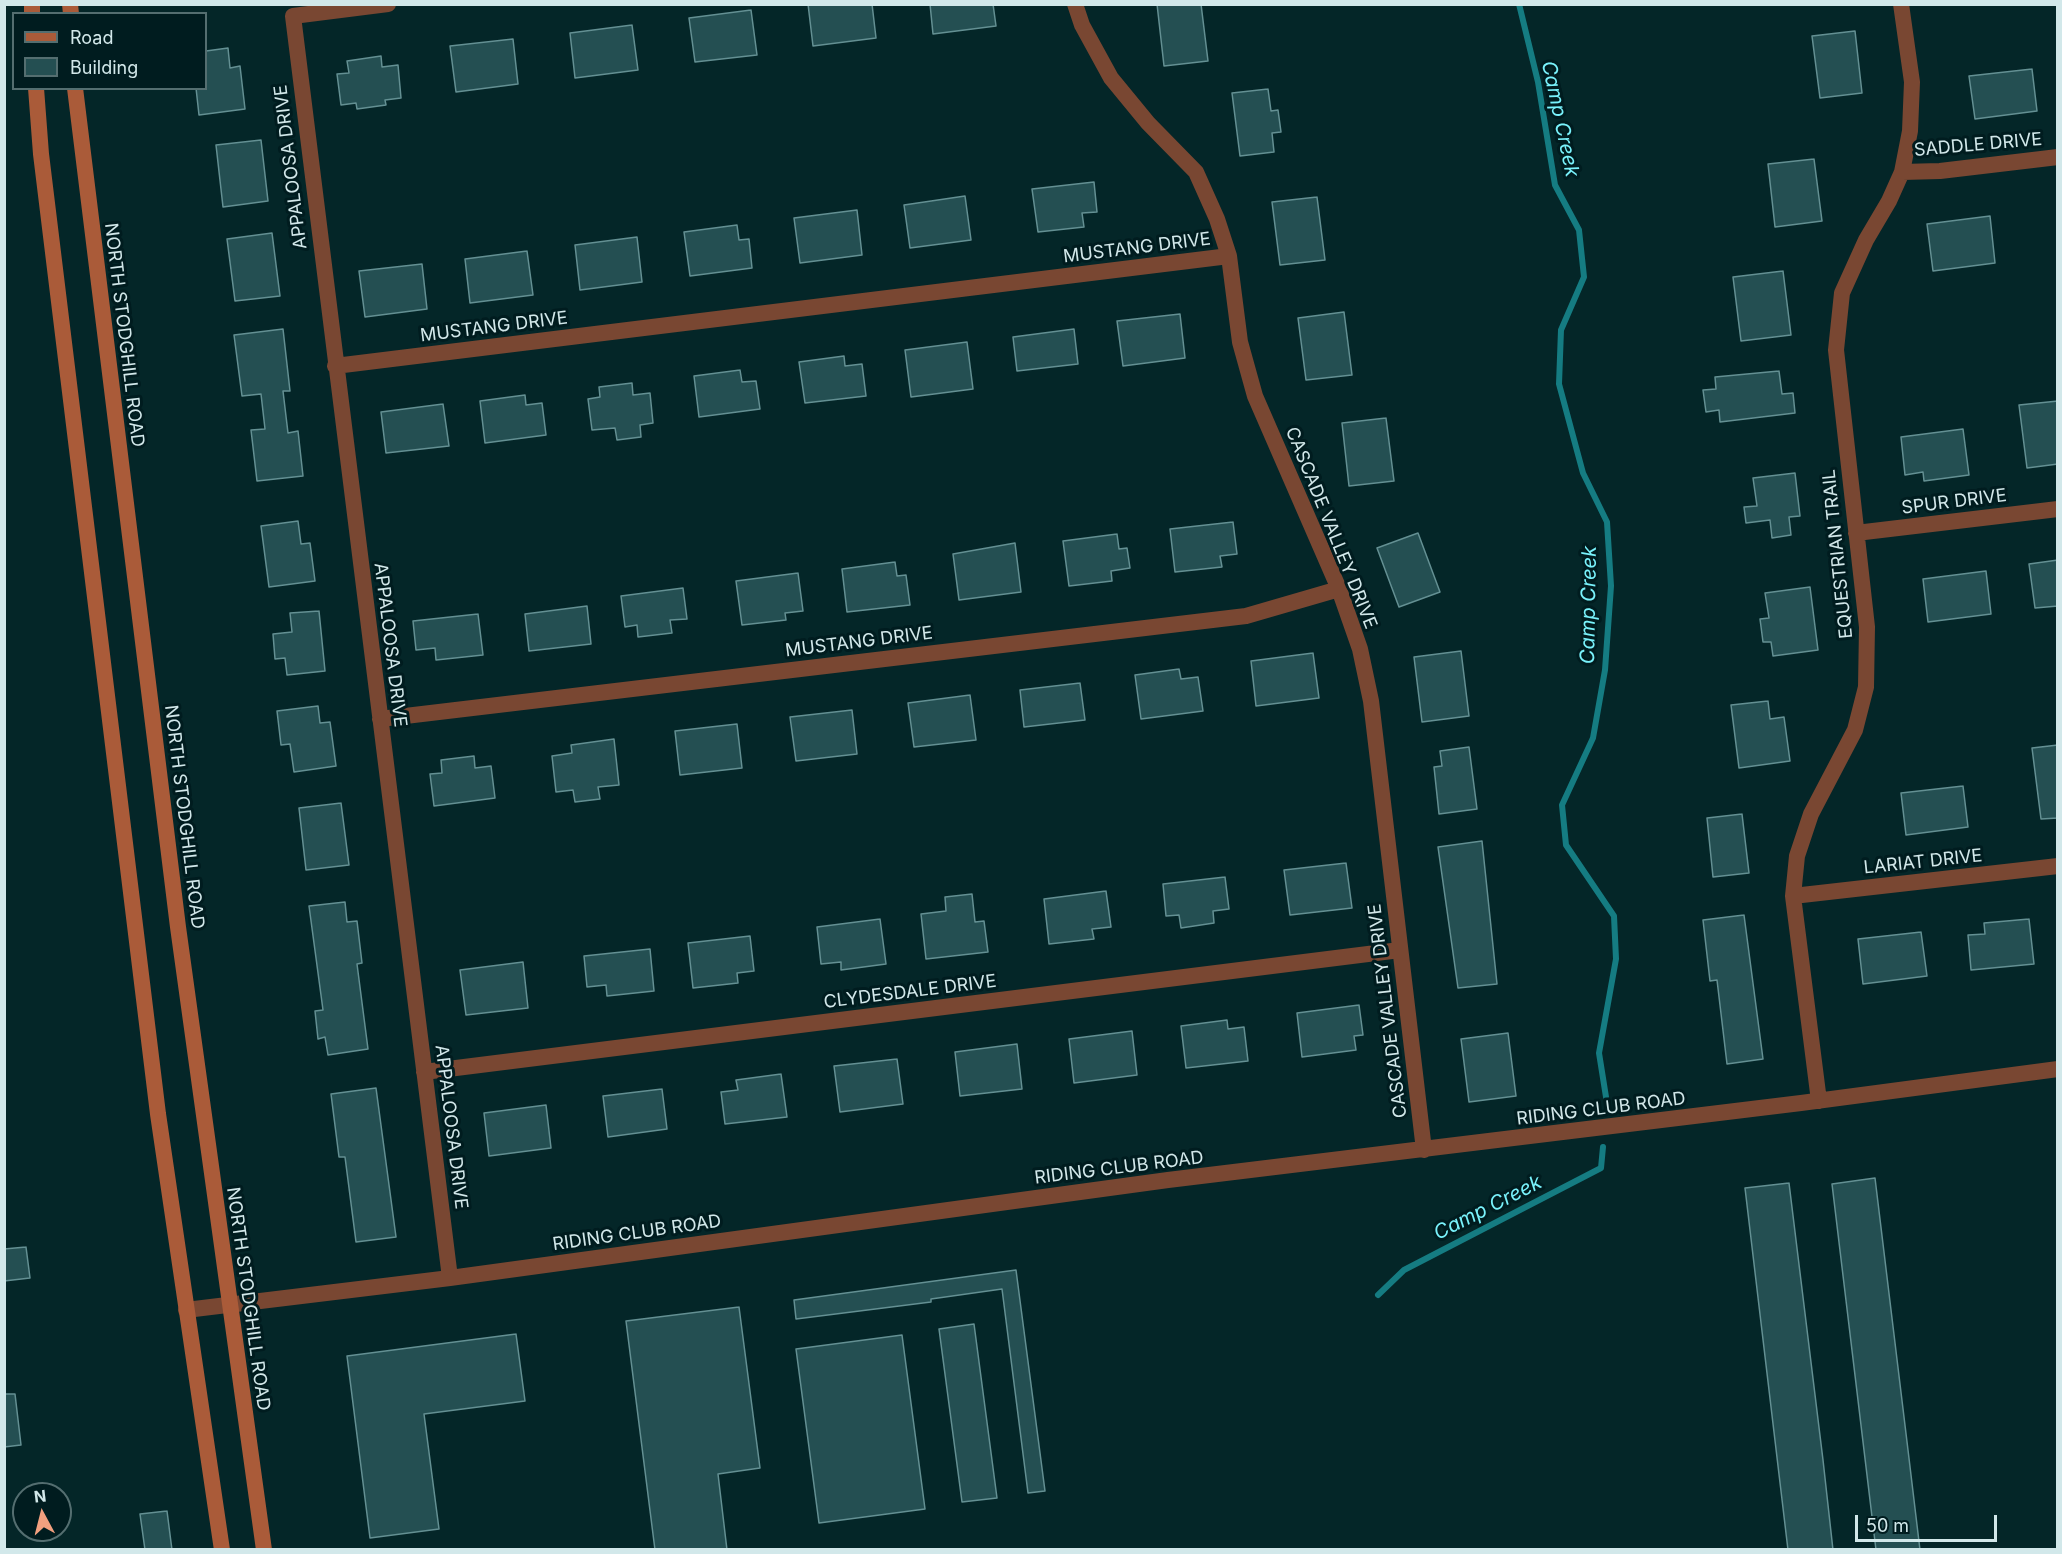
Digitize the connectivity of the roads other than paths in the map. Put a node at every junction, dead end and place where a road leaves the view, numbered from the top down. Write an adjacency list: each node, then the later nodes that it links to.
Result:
1 (388, 4): 9 (street, APPALOOSA DRIVE)
2 (1075, 4): 8 (street, CASCADE VALLEY DRIVE)
3 (1901, 4): 7 (street, EQUESTRIAN TRAIL)
4 (36, 90): 23 (main road)
5 (75, 90): 22 (main road, NORTH STODGHILL ROAD)
6 (2058, 157): 7 (street, SADDLE DRIVE)
7 (1902, 172): 11 (street, EQUESTRIAN TRAIL)
8 (1229, 256): 9 (street, MUSTANG DRIVE); 12 (street, CASCADE VALLEY DRIVE)
9 (335, 366): 13 (street, APPALOOSA DRIVE)
10 (2058, 508): 11 (street, SPUR DRIVE)
11 (1856, 533): 15 (street, EQUESTRIAN TRAIL)
12 (1339, 589): 13 (street, MUSTANG DRIVE); 16 (street, CASCADE VALLEY DRIVE)
13 (380, 719): 18 (street, APPALOOSA DRIVE)
14 (2058, 867): 15 (street, LARIAT DRIVE)
15 (1793, 896): 19 (street, EQUESTRIAN TRAIL)
16 (1400, 950): 18 (street, CLYDESDALE DRIVE); 20 (street, CASCADE VALLEY DRIVE)
17 (2058, 1069): 19 (street, RIDING CLUB ROAD)
18 (424, 1072): 21 (street, APPALOOSA DRIVE)
19 (1819, 1101): 20 (street, RIDING CLUB ROAD)
20 (1424, 1150): 21 (street, RIDING CLUB ROAD)
21 (450, 1278): 22 (street, RIDING CLUB ROAD)
22 (230, 1305): 23 (street, RIDING CLUB ROAD); 25 (main road, NORTH STODGHILL ROAD)
23 (186, 1310): 24 (main road)
24 (222, 1550)
25 (264, 1550)

